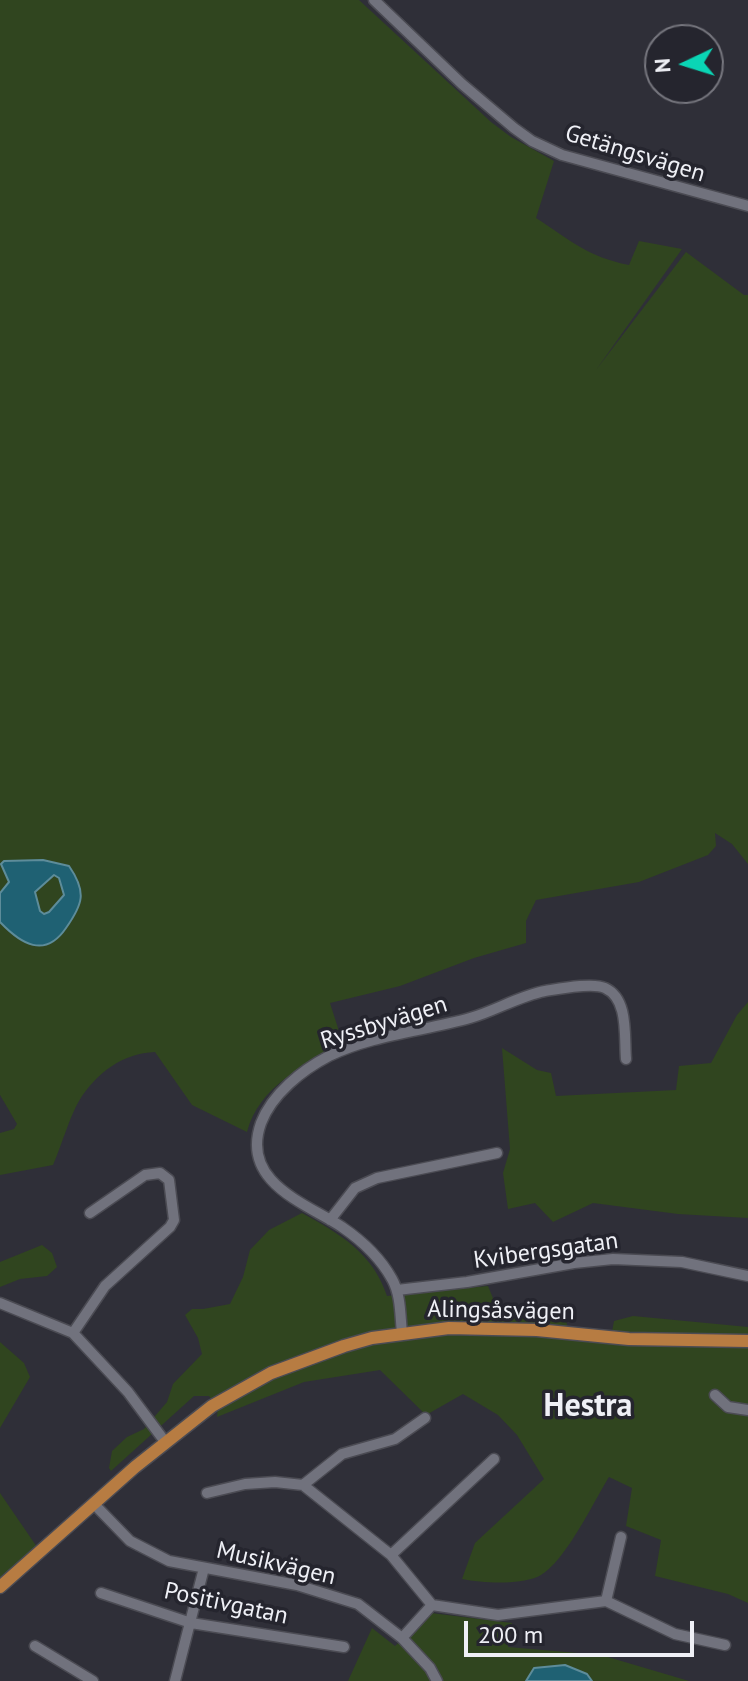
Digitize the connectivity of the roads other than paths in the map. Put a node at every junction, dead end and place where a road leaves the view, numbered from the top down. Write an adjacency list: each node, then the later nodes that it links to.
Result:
1 (374, 0): 2 (street, Getängsvägen)
2 (748, 206)
3 (626, 1059): 6 (street, Ryssbyvägen)
4 (497, 1153): 6 (street)
5 (90, 1213): 10 (street)
6 (330, 1220): 8 (street, Ryssbyvägen)
7 (748, 1276): 8 (street, Kvibergsgatan)
8 (397, 1290): 11 (street, Ryssbyvägen)
9 (0, 1303): 10 (street)
10 (73, 1333): 16 (street)
11 (402, 1333): 12 (main road, Alingsåsvägen); 16 (main road, Alingsåsvägen)
12 (748, 1341)
13 (715, 1395): 14 (street)
14 (748, 1410)
15 (425, 1418): 18 (street)
16 (166, 1443): 20 (main road, Alingsåsvägen)
17 (494, 1459): 22 (street)
18 (303, 1485): 19 (street); 22 (street)
19 (207, 1493)
20 (94, 1504): 23 (street, Musikvägen); 24 (main road, Alingsåsvägen)
21 (621, 1537): 26 (street)
22 (391, 1555): 27 (street)
23 (204, 1568): 28 (street); 29 (street, Musikvägen)
24 (0, 1587)
25 (101, 1593): 28 (street, Positivgatan)
26 (606, 1601): 27 (street); 30 (street)
27 (432, 1605): 29 (street)
28 (191, 1623): 32 (street, Positivgatan); 34 (street)
29 (402, 1638): 35 (street, Musikvägen)
30 (725, 1645)
31 (35, 1646): 33 (street)
32 (344, 1647)
33 (93, 1681)
34 (175, 1681)
35 (437, 1681)

